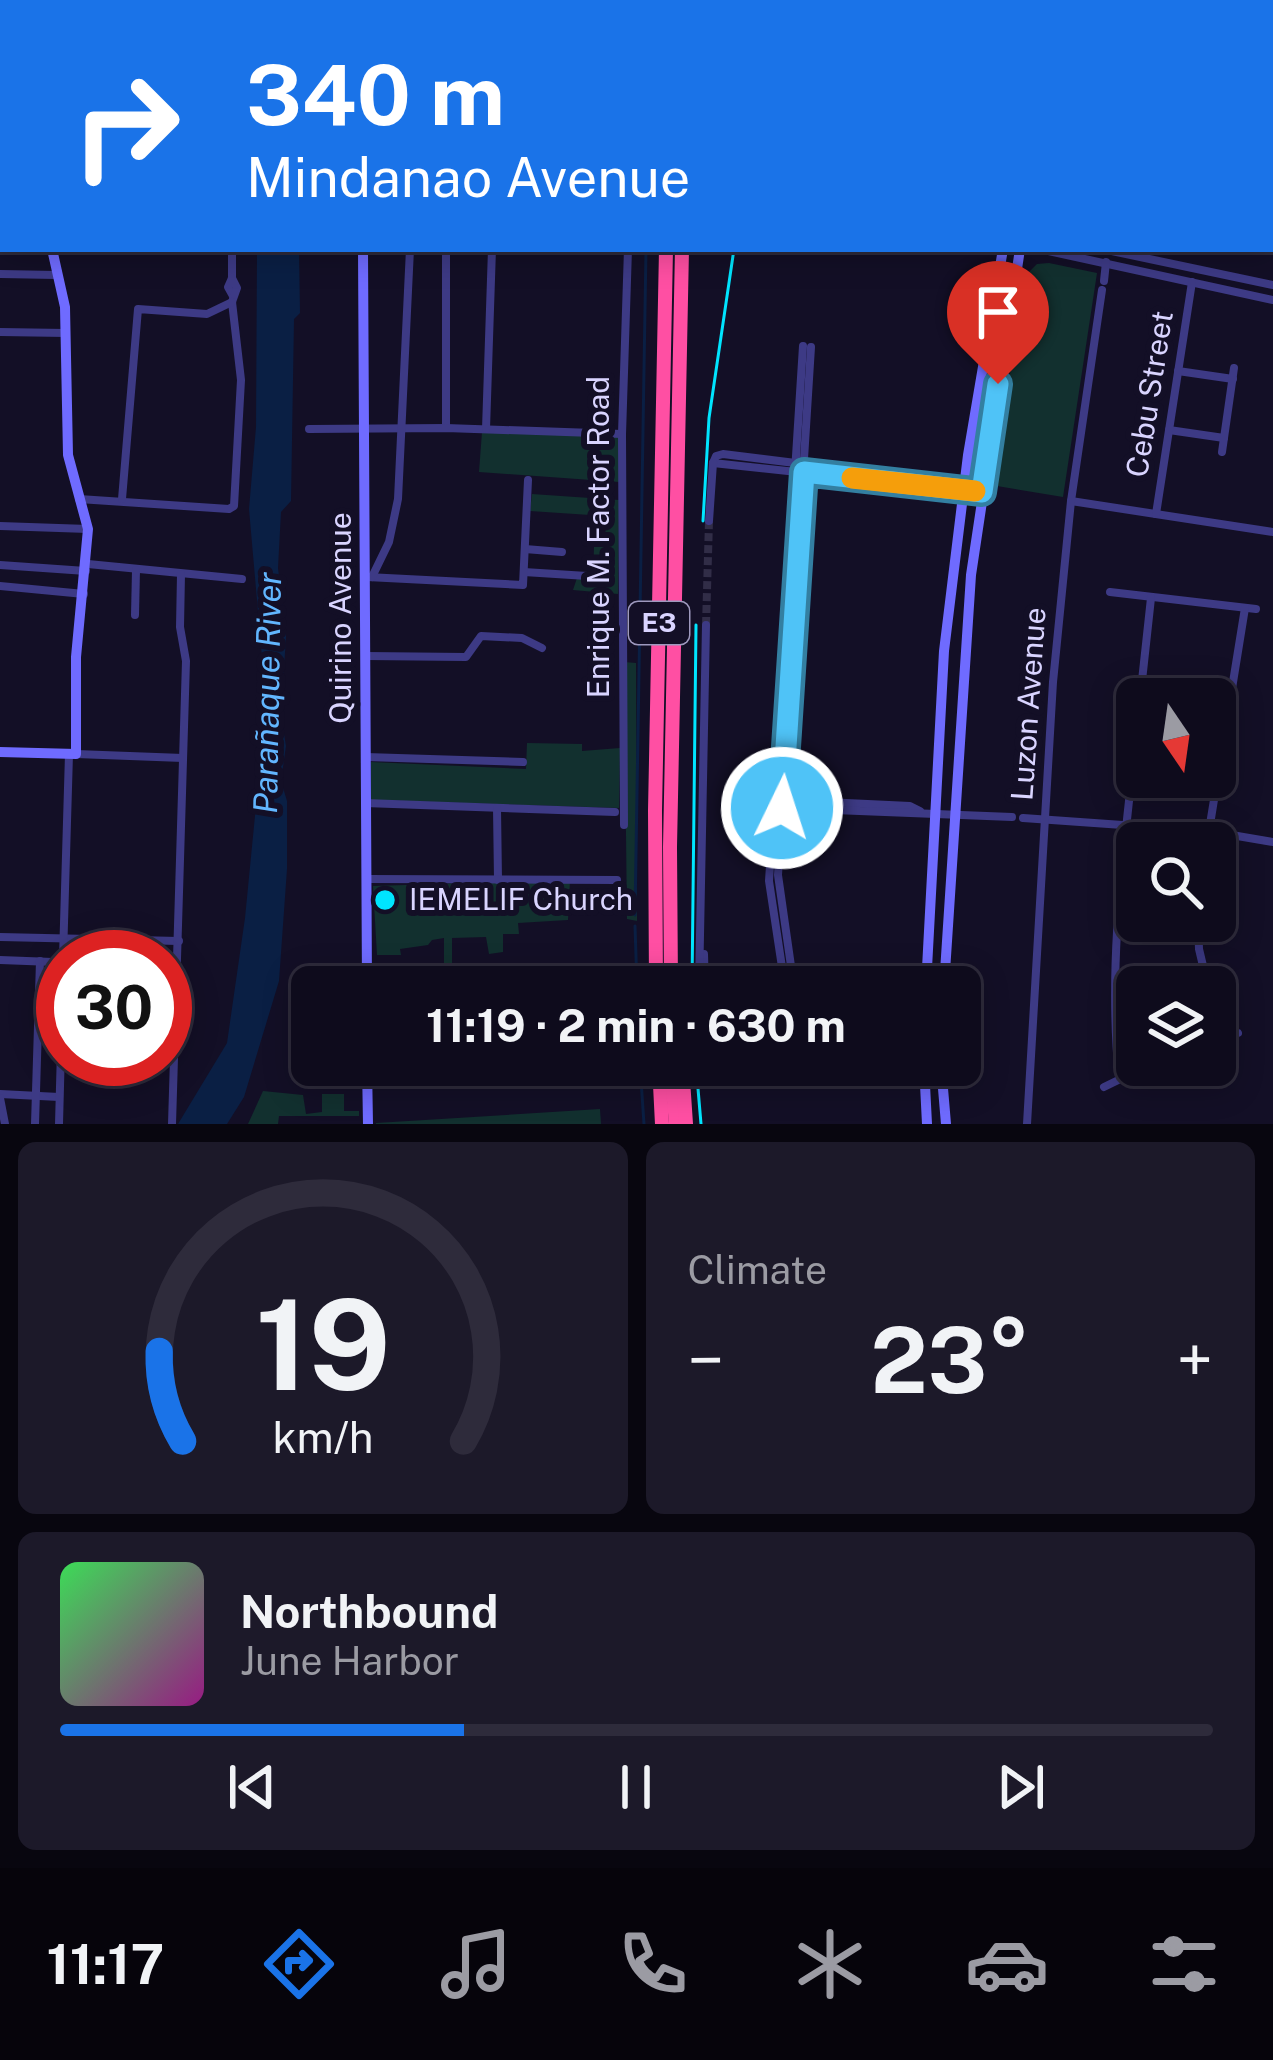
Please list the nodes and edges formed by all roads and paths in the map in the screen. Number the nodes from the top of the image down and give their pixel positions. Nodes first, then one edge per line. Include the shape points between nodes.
1 (53, 252) edge
2 (232, 252) edge
3 (363, 252) edge
4 (410, 252) edge
5 (446, 252) edge
6 (492, 252) edge
7 (628, 252) edge
8 (666, 252) edge
9 (682, 252) edge
10 (1004, 252) edge
11 (1020, 252) edge
12 (1053, 252) edge
13 (1106, 252) edge
14 (1116, 252) edge
15 (1106, 263) junction
16 (0, 274) edge
17 (57, 275) junction
18 (1192, 282) junction
19 (1273, 285) edge
20 (232, 299) junction
21 (1273, 300) edge
22 (0, 332) edge
23 (66, 333) junction
24 (807, 346) dead end
25 (1178, 371) junction
26 (446, 428) junction
27 (309, 429) dead end
28 (364, 429) junction
29 (403, 429) junction
30 (487, 429) junction
31 (1169, 430) junction
32 (622, 434) junction
33 (1224, 438) junction
34 (1222, 452) dead end
35 (800, 468) junction
36 (528, 480) dead end
37 (964, 489) junction
38 (982, 492) junction
39 (79, 499) junction
40 (122, 499) junction
41 (1071, 501) junction
42 (1156, 514) junction
43 (710, 521) tunnel mouth
44 (0, 526) edge
45 (88, 529) junction
46 (1273, 532) edge
47 (525, 549) junction
48 (562, 552) dead end
49 (0, 566) edge
50 (87, 568) junction
51 (136, 570) junction
52 (524, 572) junction
53 (181, 574) junction
54 (587, 576) dead end
55 (368, 577) junction
56 (242, 580) dead end
57 (0, 586) edge
58 (1111, 592) dead end
59 (85, 594) junction
60 (1151, 598) junction
61 (135, 615) dead end
62 (706, 625) tunnel mouth
63 (789, 636) junction
64 (542, 648) dead end
65 (366, 656) junction
66 (1142, 678) edge
67 (0, 752) edge
68 (73, 754) junction
69 (183, 758) junction
70 (366, 758) junction
71 (523, 762) dead end
72 (365, 802) junction
73 (783, 804) junction
74 (497, 808) junction
75 (615, 812) dead end
76 (936, 813) junction
77 (953, 814) junction
78 (1045, 819) junction
79 (1116, 822) edge
80 (1210, 822) edge
81 (624, 824) dead end
82 (1236, 836) edge
83 (1273, 842) edge
84 (365, 879) junction
85 (498, 880) junction
86 (617, 880) dead end
87 (64, 930) edge
88 (179, 930) edge
89 (0, 937) edge
90 (36, 938) edge
91 (0, 960) edge
92 (36, 961) edge
93 (367, 966) edge
94 (665, 966) edge
95 (667, 966) edge
96 (702, 966) edge
97 (782, 966) edge
98 (791, 966) edge
99 (927, 966) edge
100 (945, 966) edge
101 (1116, 999) edge
102 (1116, 1049) edge
103 (1116, 1078) edge
104 (36, 1086) edge
105 (59, 1086) edge
106 (173, 1086) edge
107 (367, 1086) edge
108 (659, 1086) edge
109 (672, 1086) edge
110 (683, 1086) edge
111 (925, 1086) edge
112 (943, 1086) edge
113 (1104, 1087) dead end
114 (0, 1096) edge
115 (36, 1097) junction
116 (59, 1097) junction
117 (5, 1124) edge
118 (35, 1124) edge
119 (59, 1124) edge
120 (172, 1124) edge
121 (368, 1124) edge
122 (662, 1124) edge
123 (676, 1124) edge
124 (686, 1124) edge
125 (927, 1124) edge
126 (946, 1124) edge
127 (1028, 1124) edge

1 - 17 main road
2 - 20 street
3 - 28 main road, Quirino Avenue
4 - 29 street
5 - 26 street
6 - 30 street
7 - 32 street, Enrique M. Factor Road
8 - 94 highway, E3 via 655,849
9 - 95 highway, E3
10 - 37 main road
11 - 38 main road
12 - 15 street
13 - 15 street, Luzon Avenue
14 - 19 street
15 - 18 street
15 - 41 street, Luzon Avenue
16 - 17 street
17 - 23 main road
18 - 21 street
18 - 25 street, Cebu Street
20 - 40 street via 207,314 138,309
20 - 40 street via 241,380 234,506
22 - 23 street
23 - 39 main road via 68,455
24 - 35 street
25 - 31 street, Cebu Street
25 - 33 street via 1233,374
26 - 29 street
26 - 30 street
27 - 28 street
28 - 29 street
28 - 55 main road, Quirino Avenue
29 - 55 street via 389,542
30 - 32 street
31 - 33 street
31 - 42 street, Cebu Street
32 - 81 street, Enrique M. Factor Road
33 - 34 street
35 - 37 street
35 - 43 street via 716,456
35 - 63 street
36 - 47 street
37 - 38 street
37 - 76 main road
38 - 77 main road
39 - 40 street
39 - 45 main road
41 - 42 street
41 - 78 street, Luzon Avenue
42 - 46 street
44 - 45 street
45 - 50 main road
47 - 48 street
47 - 52 street
49 - 50 street
50 - 51 street
50 - 59 main road
51 - 53 street
51 - 61 street
52 - 54 street
52 - 55 street via 523,585
53 - 56 street
53 - 69 street
55 - 65 main road, Quirino Avenue
57 - 59 street
58 - 60 street
59 - 68 main road
60 - 66 street
60 - 80 street via 1251,609
62 - 96 street
63 - 73 street
63 - 97 street via 769,886
64 - 65 street via 481,636 466,657
65 - 70 main road, Quirino Avenue
67 - 68 main road
68 - 69 street
68 - 87 street
69 - 88 street
70 - 71 street
70 - 72 main road, Quirino Avenue
72 - 74 street
72 - 84 main road, Quirino Avenue
73 - 76 street
73 - 98 street via 778,882
74 - 75 street
74 - 85 street
76 - 77 street
76 - 99 main road
77 - 78 street
77 - 100 main road
78 - 79 street
78 - 127 street, Luzon Avenue
82 - 83 street
84 - 85 street
84 - 93 main road, Quirino Avenue
85 - 86 street
89 - 90 street
91 - 92 street
101 - 102 street
103 - 113 street
104 - 115 street
105 - 116 street
106 - 120 street
107 - 121 main road
108 - 122 highway
109 - 123 highway
110 - 124 highway
111 - 125 main road
112 - 126 main road
114 - 115 street
114 - 117 street
115 - 116 street
115 - 118 street
116 - 119 street

